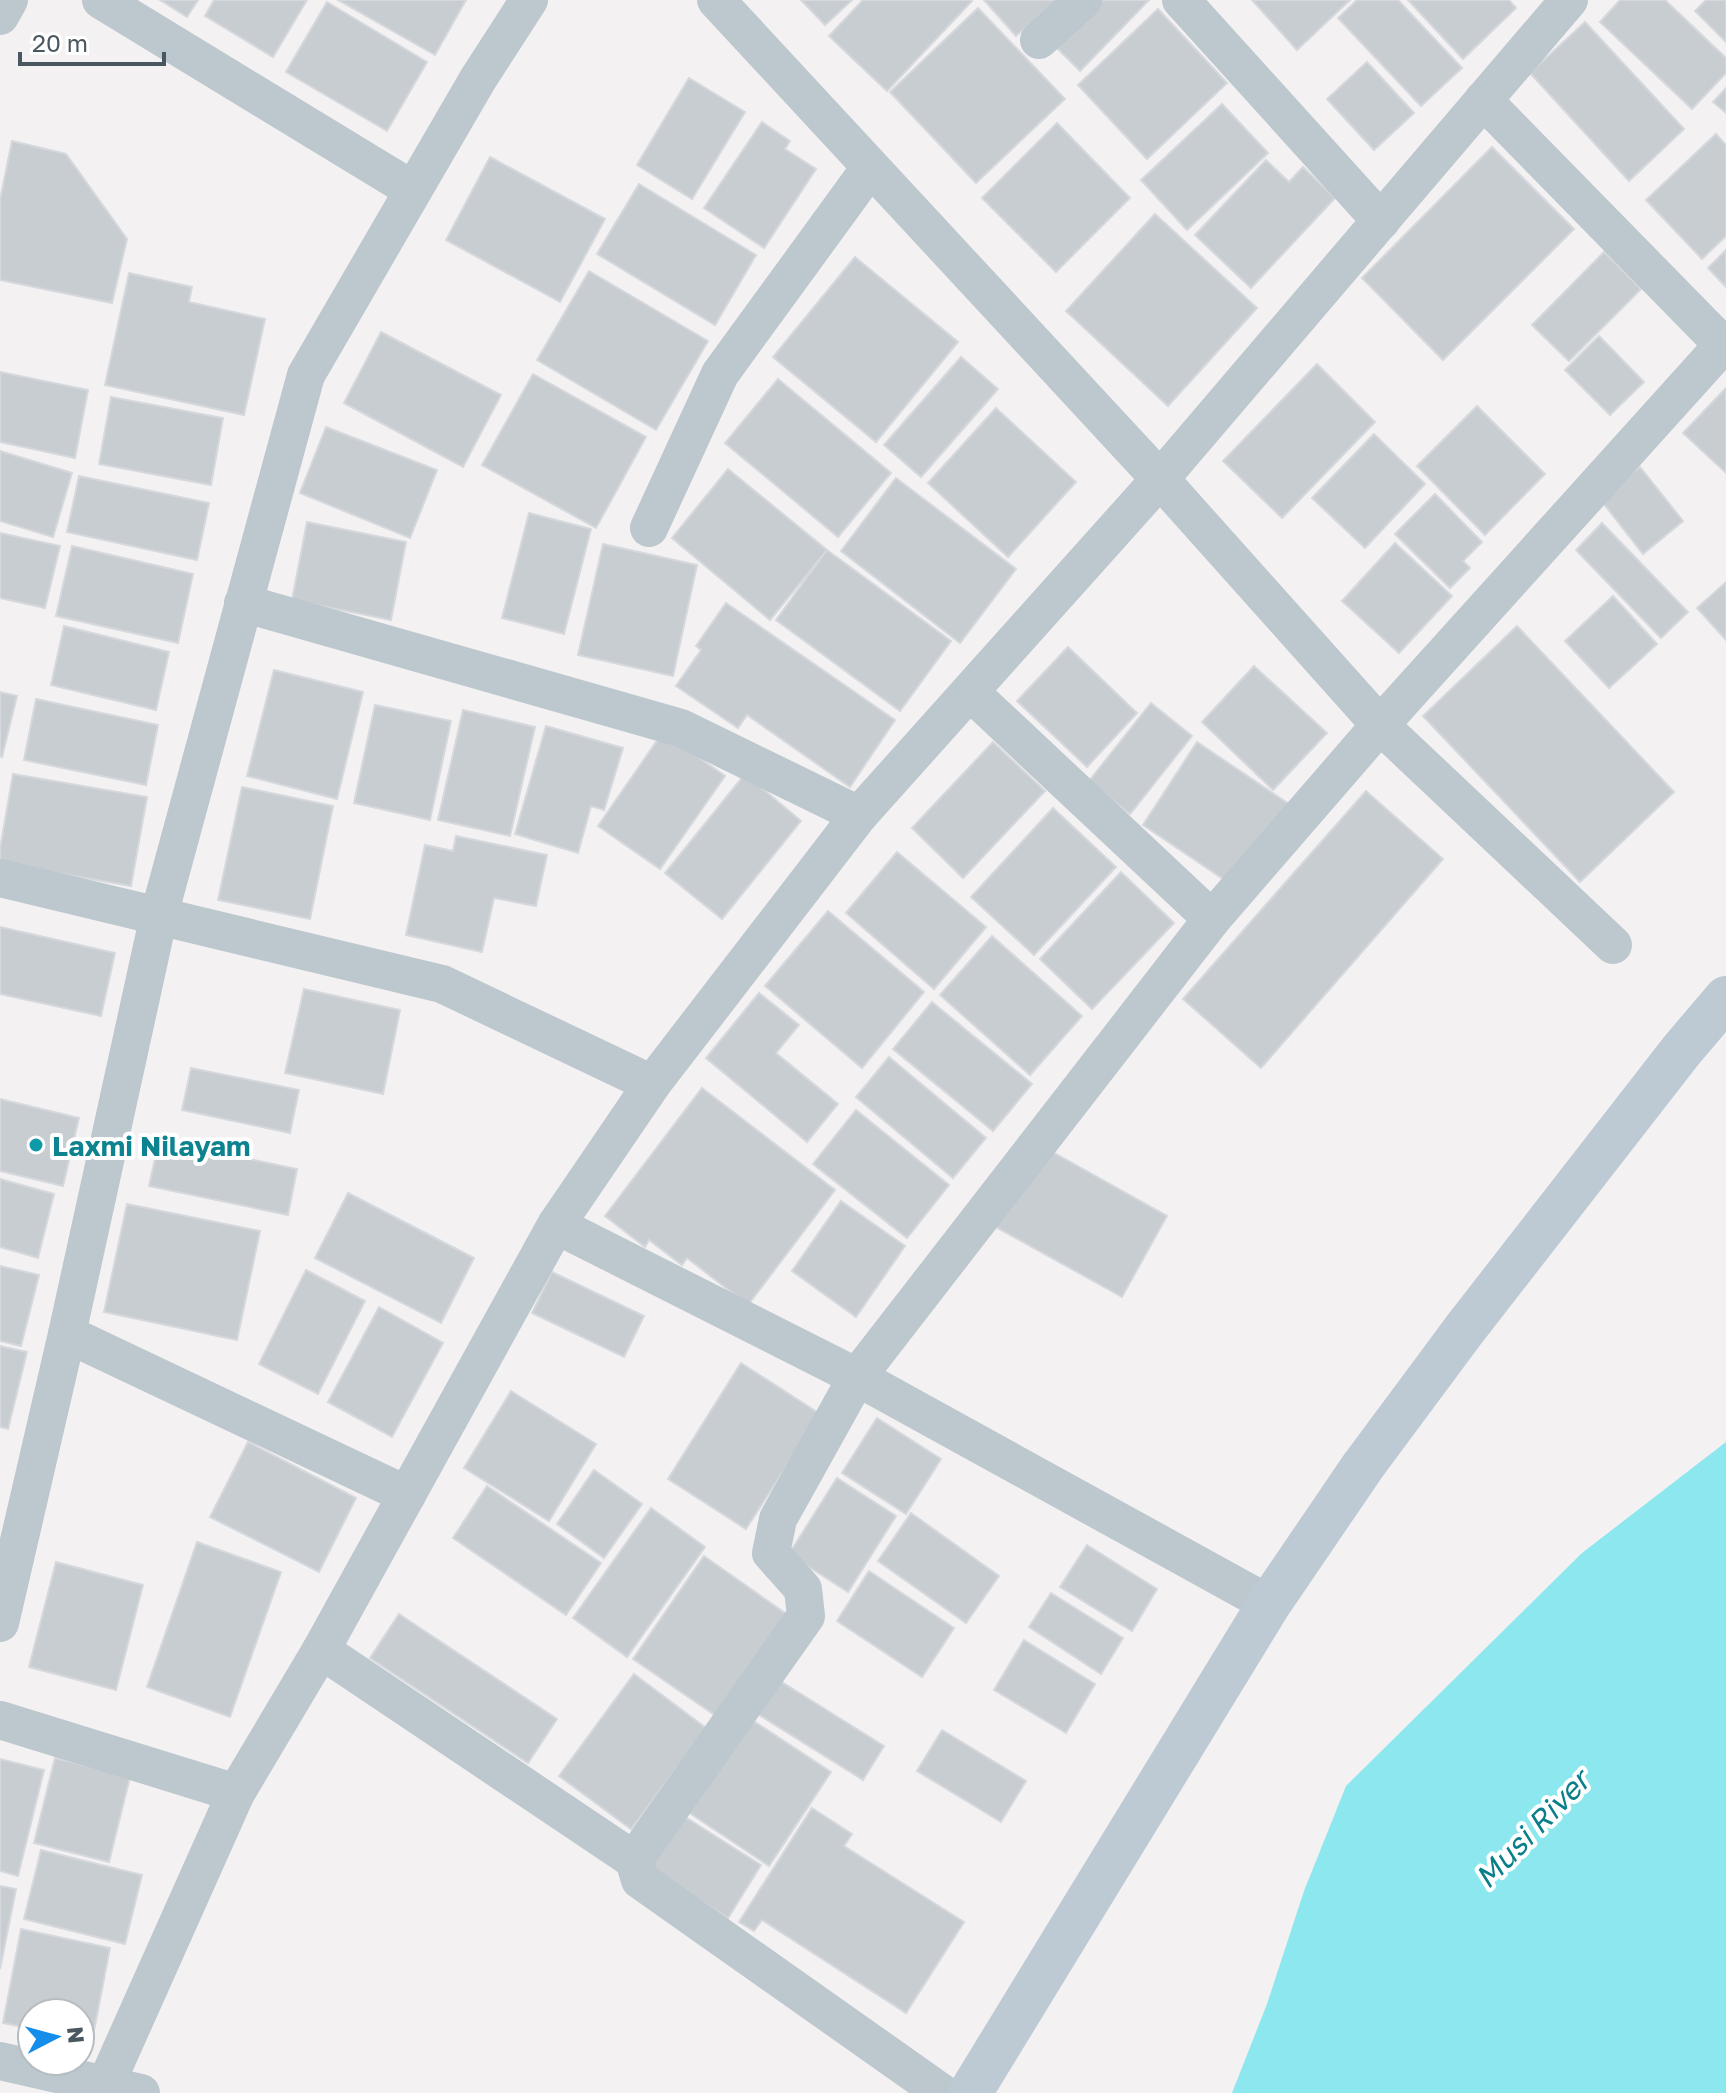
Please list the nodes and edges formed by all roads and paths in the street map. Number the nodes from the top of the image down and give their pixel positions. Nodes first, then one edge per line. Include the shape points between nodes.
1 (9, 0) edge
2 (101, 0) edge
3 (529, 0) edge
4 (716, 0) edge
5 (1083, 0) edge
6 (1181, 0) edge
7 (1569, 0) edge
8 (0, 16) edge
9 (1039, 40) dead end
10 (1483, 100) junction
11 (870, 168) junction
12 (413, 190) junction
13 (1381, 221) junction
14 (1724, 347) edge
15 (1160, 479) junction
16 (649, 528) dead end
17 (243, 603) junction
18 (970, 692) junction
19 (1380, 725) junction
20 (859, 815) junction
21 (0, 878) edge
22 (159, 915) junction
23 (1212, 919) junction
24 (1613, 945) dead end
25 (1726, 998) edge
26 (652, 1084) junction
27 (556, 1225) junction
28 (67, 1334) junction
29 (857, 1377) junction
30 (407, 1495) junction
31 (1269, 1604) junction
32 (0, 1623) edge
33 (321, 1650) junction
34 (0, 1720) edge
35 (236, 1793) junction
36 (634, 1860) junction
37 (0, 2061) edge
38 (117, 2090) edge
39 (942, 2093) edge
40 (970, 2093) edge

1 - 8 street
2 - 12 street
3 - 12 street
4 - 11 street
5 - 9 street
6 - 13 street
7 - 10 street
10 - 13 street
10 - 14 street
11 - 15 street
11 - 16 street via 720,374
12 - 17 street via 306,375
13 - 15 street
14 - 19 street
15 - 18 street
15 - 19 street
17 - 20 street via 681,728
17 - 22 street
18 - 20 street
18 - 23 street
19 - 23 street
19 - 24 street
20 - 26 street
21 - 22 street
22 - 26 street via 442,984
22 - 28 street
23 - 29 street
25 - 31 street via 1464,1330
26 - 27 street
27 - 29 street
27 - 30 street
28 - 30 street
28 - 32 street
29 - 31 street
29 - 36 street via 778,1519 771,1553 803,1589 806,1616
30 - 33 street
31 - 40 street
33 - 35 street
33 - 36 street
34 - 35 street
35 - 38 street
36 - 39 street via 640,1880
37 - 38 street

